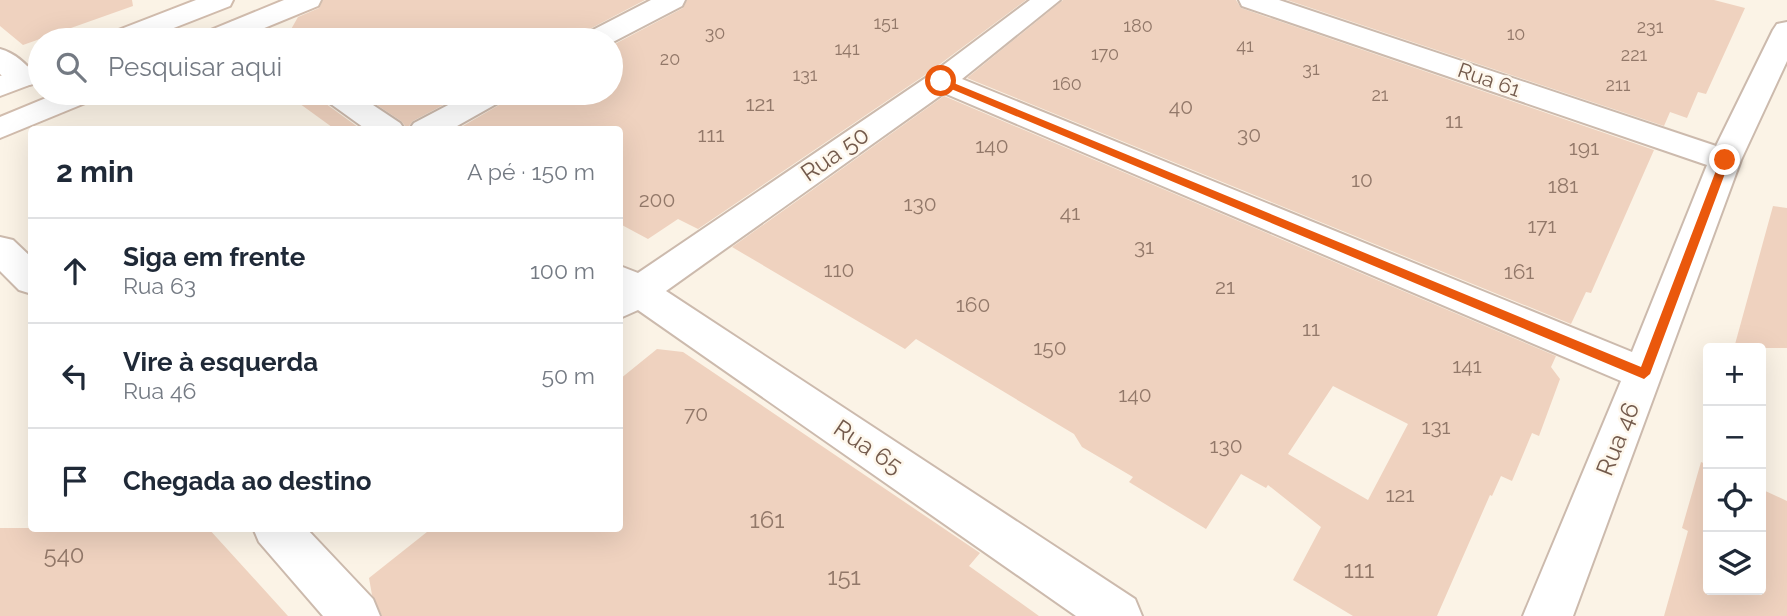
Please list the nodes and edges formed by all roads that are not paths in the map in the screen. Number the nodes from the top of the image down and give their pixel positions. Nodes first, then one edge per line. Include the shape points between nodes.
1 (220, 0) edge
2 (308, 0) edge
3 (672, 0) edge
4 (1047, 0) edge
5 (1252, 0) edge
6 (149, 28) edge
7 (260, 28) edge
8 (618, 28) edge
9 (1787, 30) edge
10 (0, 58) edge
11 (21, 78) edge
12 (941, 81) junction
13 (55, 105) edge
14 (353, 105) edge
15 (472, 105) edge
16 (383, 126) edge
17 (432, 126) edge
18 (0, 128) edge
19 (1725, 160) junction
20 (0, 249) edge
21 (28, 277) edge
22 (626, 291) edge
23 (1644, 374) junction
24 (290, 533) edge
25 (355, 616) edge
26 (1117, 616) edge
27 (1548, 616) edge

1 - 6 street
2 - 7 street
3 - 8 street
4 - 12 street, Rua 50
5 - 19 street, Rua 61
9 - 19 street, Rua 46
10 - 11 street
12 - 22 street, Rua 50
12 - 23 street
13 - 18 street
14 - 16 street
15 - 17 street
19 - 23 street, Rua 46
20 - 21 street
22 - 26 street, Rua 65
23 - 27 street, Rua 46
24 - 25 street

